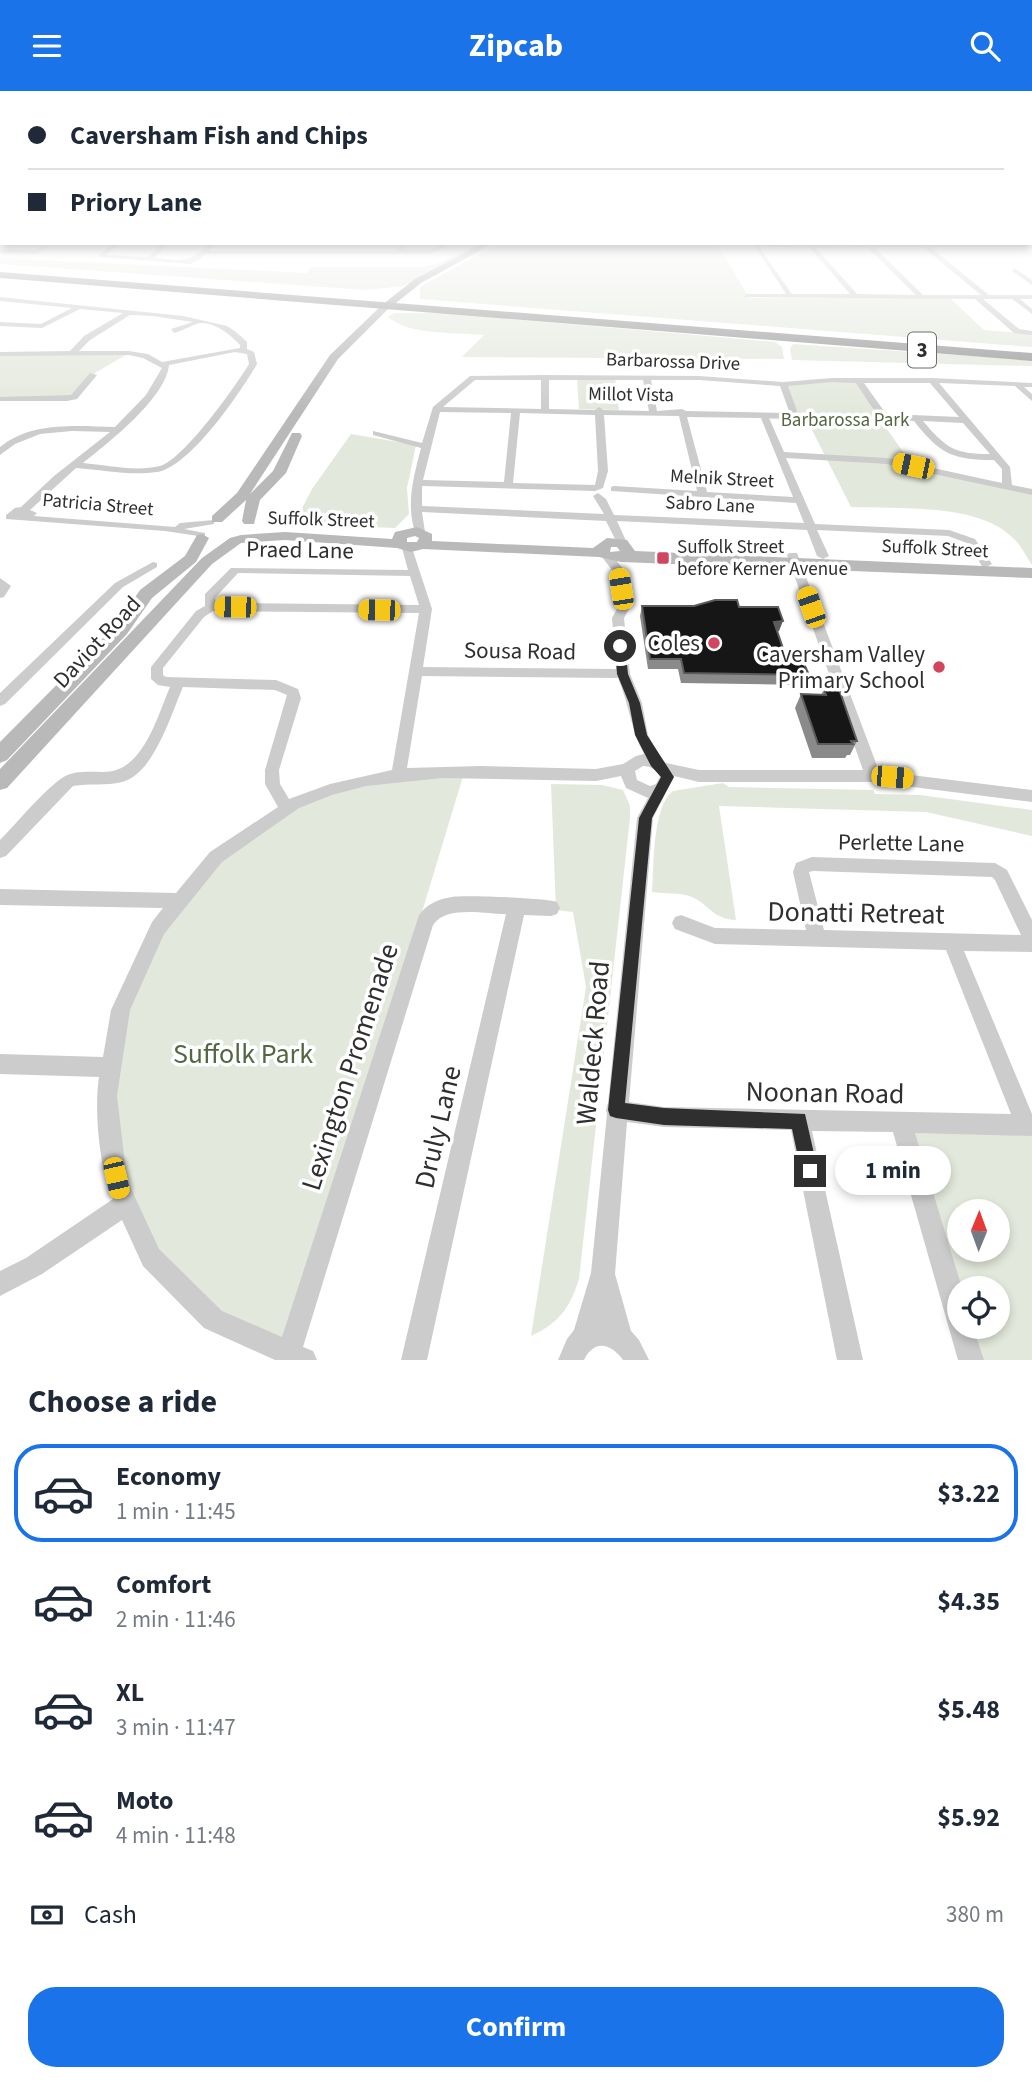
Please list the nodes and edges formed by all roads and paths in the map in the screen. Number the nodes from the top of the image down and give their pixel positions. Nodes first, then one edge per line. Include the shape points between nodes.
1 (266, 295) edge
2 (324, 295) edge
3 (405, 295) edge
4 (406, 295) edge
5 (419, 295) edge
6 (746, 296) dead end
7 (790, 296) joint
8 (856, 296) joint
9 (922, 297) joint
10 (977, 297) junction
11 (988, 297) joint
12 (1014, 297) junction
13 (1032, 297) edge
14 (0, 299) edge
15 (425, 302) junction
16 (364, 303) junction
17 (395, 303) junction
18 (82, 306) junction
19 (1032, 311) edge
20 (130, 313) junction
21 (196, 323) junction
22 (0, 324) edge
23 (365, 324) junction
24 (174, 331) dead end
25 (757, 332) junction
26 (1032, 333) edge
27 (811, 337) junction
28 (1032, 349) edge
29 (243, 350) junction
30 (0, 354) edge
31 (72, 354) junction
32 (1032, 357) edge
33 (164, 364) junction
34 (93, 375) dead end
35 (545, 377) junction
36 (647, 378) junction
37 (858, 380) junction
38 (932, 380) junction
39 (783, 384) junction
40 (1017, 384) junction
41 (1032, 385) edge
42 (0, 398) edge
43 (1032, 399) edge
44 (436, 409) junction
45 (516, 409) junction
46 (545, 409) junction
47 (599, 410) junction
48 (653, 411) junction
49 (682, 412) junction
50 (764, 415) junction
51 (918, 420) junction
52 (965, 420) junction
53 (119, 430) junction
54 (376, 433) dead end
55 (424, 446) junction
56 (0, 452) edge
57 (781, 455) junction
58 (997, 457) junction
59 (75, 465) junction
60 (417, 483) junction
61 (508, 487) junction
62 (1007, 487) junction
63 (605, 491) junction
64 (1032, 492) edge
65 (703, 495) junction
66 (798, 500) junction
67 (27, 513) junction
68 (5, 516) edge
69 (609, 516) junction
70 (249, 522) junction
71 (811, 527) junction
72 (208, 529) junction
73 (238, 540) junction
74 (413, 540) junction
75 (615, 552) junction
76 (823, 556) junction
77 (794, 559) junction
78 (986, 564) junction
79 (153, 565) dead end
80 (1032, 567) edge
81 (1032, 573) edge
82 (0, 581) edge
83 (0, 594) edge
84 (211, 607) junction
85 (426, 609) junction
86 (416, 671) junction
87 (622, 674) junction
88 (178, 683) junction
89 (0, 701) edge
90 (641, 735) junction
91 (0, 755) edge
92 (659, 765) junction
93 (399, 773) junction
94 (699, 776) junction
95 (873, 776) junction
96 (632, 777) junction
97 (0, 782) edge
98 (662, 788) junction
99 (1032, 796) edge
100 (286, 808) junction
101 (645, 818) junction
102 (0, 851) edge
103 (0, 897) edge
104 (177, 901) junction
105 (517, 906) junction
106 (551, 908) dead end
107 (681, 923) dead end
108 (817, 939) junction
109 (952, 941) junction
110 (1032, 941) edge
111 (0, 1064) edge
112 (108, 1067) junction
113 (616, 1110) junction
114 (799, 1120) junction
115 (901, 1123) junction
116 (1029, 1125) edge
117 (122, 1206) junction
118 (603, 1273) junction
119 (947, 1278) edge
120 (0, 1284) edge
121 (965, 1339) edge
122 (571, 1352) edge
123 (634, 1353) edge
124 (296, 1358) edge
125 (414, 1360) edge
126 (850, 1360) edge
127 (971, 1360) edge

1 - 16 highway, 3
2 - 17 highway, 3
3 - 17 main road
4 - 17 main road
5 - 15 highway
6 - 7 street
7 - 8 street
8 - 9 street
9 - 10 street
10 - 11 street
10 - 26 street via 1017,331
11 - 12 street
12 - 13 street
12 - 19 street
14 - 18 street
15 - 17 highway, 3
15 - 25 highway, 3
16 - 17 highway, 3
16 - 23 highway via 371,307
17 - 23 street, Daviot Road
17 - 25 highway, 3
17 - 70 street via 338,369 289,447 279,473 253,499
18 - 20 street
18 - 22 street via 42,326
20 - 21 street via 150,312
20 - 31 street via 87,338
21 - 24 street
21 - 29 street via 232,332 244,344
23 - 72 street, Daviot Road via 327,366 242,496
25 - 27 highway, 3
27 - 28 highway, 3
27 - 32 highway, 3
29 - 33 street
29 - 59 street via 250,352 253,364 244,383 172,464 155,469
30 - 31 street
31 - 33 street via 129,353
33 - 53 street via 162,378
34 - 42 street via 67,399
35 - 36 street, Barbarossa Drive
35 - 44 street, Barbarossa Drive via 470,379
35 - 46 street
36 - 39 street, Barbarossa Drive
36 - 48 street
37 - 38 street, Barbarossa Drive
37 - 39 street, Barbarossa Drive
37 - 51 street via 884,415
38 - 40 street, Barbarossa Drive
38 - 52 street
39 - 50 street, Millot Vista via 793,414
40 - 41 street, Barbarossa Drive
40 - 43 street
44 - 45 street, Millot Vista
44 - 55 street
45 - 46 street, Millot Vista
45 - 61 street
46 - 47 street, Millot Vista
47 - 48 street, Millot Vista
47 - 63 street
48 - 49 street, Millot Vista
49 - 50 street, Millot Vista
49 - 65 street
50 - 57 street
51 - 52 street
51 - 58 street via 944,451
52 - 58 street
53 - 56 street via 31,434 8,443
53 - 59 street
54 - 55 street
55 - 60 street
57 - 62 street via 880,460
57 - 66 street
58 - 62 street via 1007,469
59 - 67 street
60 - 61 street, Melnik Street
60 - 74 street
61 - 63 street, Melnik Street
62 - 64 street
63 - 65 street, Melnik Street
63 - 69 street
65 - 66 street, Melnik Street
66 - 71 street
67 - 68 street, Patricia Street via 13,520
67 - 72 street, Patricia Street
69 - 71 street, Sabro Lane
69 - 74 street, Sabro Lane
69 - 75 street
69 - 75 street
70 - 72 street, Suffolk Street via 235,517
70 - 73 street via 249,532
70 - 74 street, Suffolk Street
71 - 76 street
71 - 78 street, Sabro Lane via 954,534 971,541
72 - 73 street via 218,544
72 - 91 street, Daviot Road via 191,559 146,594 121,630
73 - 74 street, Suffolk Street via 285,536
73 - 97 street, Daviot Road via 207,561
74 - 75 street, Suffolk Street
74 - 84 street, Praed Lane via 235,570 209,597
74 - 85 street
75 - 77 street, Suffolk Street
75 - 87 street, Waldeck Road via 624,607 618,618
76 - 77 street, Suffolk Street
76 - 78 street, Suffolk Street
77 - 81 street, Suffolk Street
77 - 95 street
78 - 80 street, Suffolk Street
79 - 89 street via 119,585
82 - 83 street via 5,586
84 - 85 street
84 - 88 street via 157,667 156,676 163,682
85 - 86 street
86 - 87 street, Sousa Road
86 - 93 street
87 - 90 street, Waldeck Road via 635,703
88 - 100 street via 276,685 293,692 272,770 273,784
88 - 102 street via 133,771 119,777 68,782
90 - 92 street, Waldeck Road
90 - 96 street, Waldeck Road
92 - 94 street
92 - 96 street via 646,760
92 - 98 street via 667,777
93 - 96 street
93 - 100 street via 336,787
94 - 95 street
94 - 98 street
95 - 99 street
96 - 98 street
96 - 101 street, Waldeck Road
98 - 101 street, Waldeck Road
100 - 104 street via 220,855
101 - 113 street, Waldeck Road
103 - 104 street
104 - 112 street via 132,977 113,1032
105 - 106 street, Lexington Promenade
105 - 124 street, Lexington Promenade via 441,907 425,921
105 - 125 street, Druly Lane
107 - 108 street, Donatti Retreat via 715,936
108 - 109 street, Donatti Retreat
108 - 110 street, Perlette Lane via 801,872 812,864 995,870
109 - 110 street, Donatti Retreat
109 - 116 street
111 - 112 street
112 - 117 street via 107,1124
113 - 114 street, Noonan Road via 664,1117
113 - 118 street, Waldeck Road
114 - 115 street, Noonan Road
114 - 126 street
115 - 116 street, Noonan Road
115 - 119 street
117 - 120 street
117 - 124 street via 151,1257 203,1313 241,1338
118 - 122 street, Waldeck Road
118 - 123 street, Waldeck Road
121 - 127 street
122 - 123 street via 603,1330

